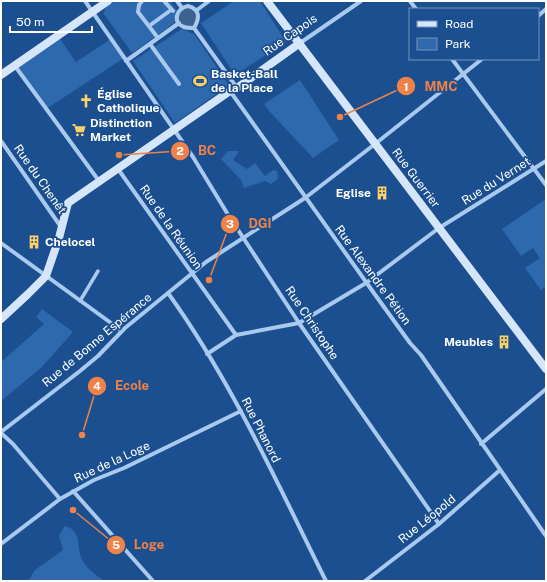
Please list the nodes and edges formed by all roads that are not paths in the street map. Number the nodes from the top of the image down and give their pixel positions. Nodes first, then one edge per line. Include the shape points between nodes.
1 (85, 1) edge
2 (108, 1) edge
3 (142, 1) edge
4 (164, 1) edge
5 (177, 1) edge
6 (209, 1) edge
7 (267, 1) edge
8 (361, 1) edge
9 (182, 8) junction
10 (171, 10) junction
11 (197, 10) junction
12 (92, 12) junction
13 (177, 13) junction
14 (179, 23) junction
15 (148, 26) junction
16 (194, 28) junction
17 (158, 38) junction
18 (300, 43) junction
19 (150, 44) junction
20 (453, 60) edge
21 (481, 60) edge
22 (126, 61) junction
23 (15, 66) junction
24 (462, 74) junction
25 (1, 75) edge
26 (179, 84) dead end
27 (233, 90) junction
28 (174, 130) junction
29 (1, 141) edge
30 (375, 144) junction
31 (546, 161) edge
32 (118, 168) junction
33 (533, 169) junction
34 (99, 181) junction
35 (546, 185) edge
36 (305, 198) junction
37 (439, 228) junction
38 (62, 229) junction
39 (244, 238) junction
40 (1, 244) edge
41 (98, 271) dead end
42 (191, 273) junction
43 (46, 276) junction
44 (366, 283) junction
45 (168, 293) junction
46 (80, 301) junction
47 (1, 319) edge
48 (299, 323) junction
49 (122, 331) junction
50 (236, 335) junction
51 (207, 354) junction
52 (546, 369) edge
53 (546, 389) edge
54 (241, 412) junction
55 (1, 433) edge
56 (481, 444) junction
57 (500, 470) junction
58 (73, 491) junction
59 (60, 499) junction
60 (439, 524) junction
61 (546, 536) edge
62 (1, 544) edge
63 (153, 581) edge
64 (326, 581) edge
65 (365, 581) edge

1 - 12 street, Rue Christophe
2 - 12 main road
3 - 15 street via 138,12
4 - 10 street
5 - 9 street
6 - 11 street
7 - 18 main road, Rue Guerrier
8 - 18 street, Rue Capois
9 - 11 street via 188,6
9 - 13 street
10 - 13 street
10 - 15 street
11 - 16 street via 199,17
12 - 22 street, Rue Christophe
12 - 23 main road
13 - 14 street
14 - 16 street via 184,27
14 - 17 street
15 - 17 street
16 - 27 street, Rue Alexandre Pétion
17 - 19 street
18 - 27 main road, Rue Capois
18 - 30 main road, Rue Guerrier
19 - 22 street
19 - 26 street
20 - 24 street
21 - 24 street
22 - 28 street, Rue Christophe
23 - 25 main road
23 - 34 street
24 - 30 street
24 - 33 street
27 - 28 main road, Rue Capois
27 - 36 street, Rue Alexandre Pétion
28 - 32 main road, Rue Capois
28 - 39 street, Rue Christophe
29 - 38 street, Rue du Chenêt
30 - 36 street
30 - 37 main road, Rue Guerrier
31 - 33 street, Rue du Vernet
32 - 34 main road, Rue Capois
32 - 42 street, Rue de la Réunion
33 - 35 street
33 - 37 street, Rue du Vernet
34 - 38 main road, Rue Capois via 68,203
36 - 39 street, Rue de Bonne Espérance
36 - 44 street, Rue Alexandre Pétion
37 - 44 street, Rue du Vernet
37 - 52 main road, Rue Guerrier
38 - 43 main road, Rue Capois
39 - 42 street, Rue de Bonne Espérance
39 - 48 street, Rue Christophe
40 - 43 street
41 - 46 street
42 - 45 street, Rue de Bonne Espérance
42 - 50 street, Rue de la Réunion
43 - 46 street
43 - 47 main road
44 - 48 street, Rue du Vernet
44 - 56 street, Rue Alexandre Pétion via 421,355
45 - 49 street, Rue de Bonne Espérance
45 - 51 street, Rue Phanord
46 - 49 street
48 - 50 street, Rue du Vernet
48 - 60 street, Rue Christophe
49 - 55 street, Rue de Bonne Espérance via 98,356
50 - 51 street, Rue du Vernet
51 - 54 street, Rue Phanord
53 - 56 street
54 - 58 street, Rue de la Loge
54 - 64 street, Rue Phanord
55 - 59 street
56 - 57 street, Rue Alexandre Pétion
57 - 60 street, Rue Léopold
57 - 61 street, Rue Alexandre Pétion
58 - 59 street, Rue de la Loge
58 - 63 street
59 - 62 street, Rue de la Loge
60 - 65 street, Rue Léopold

